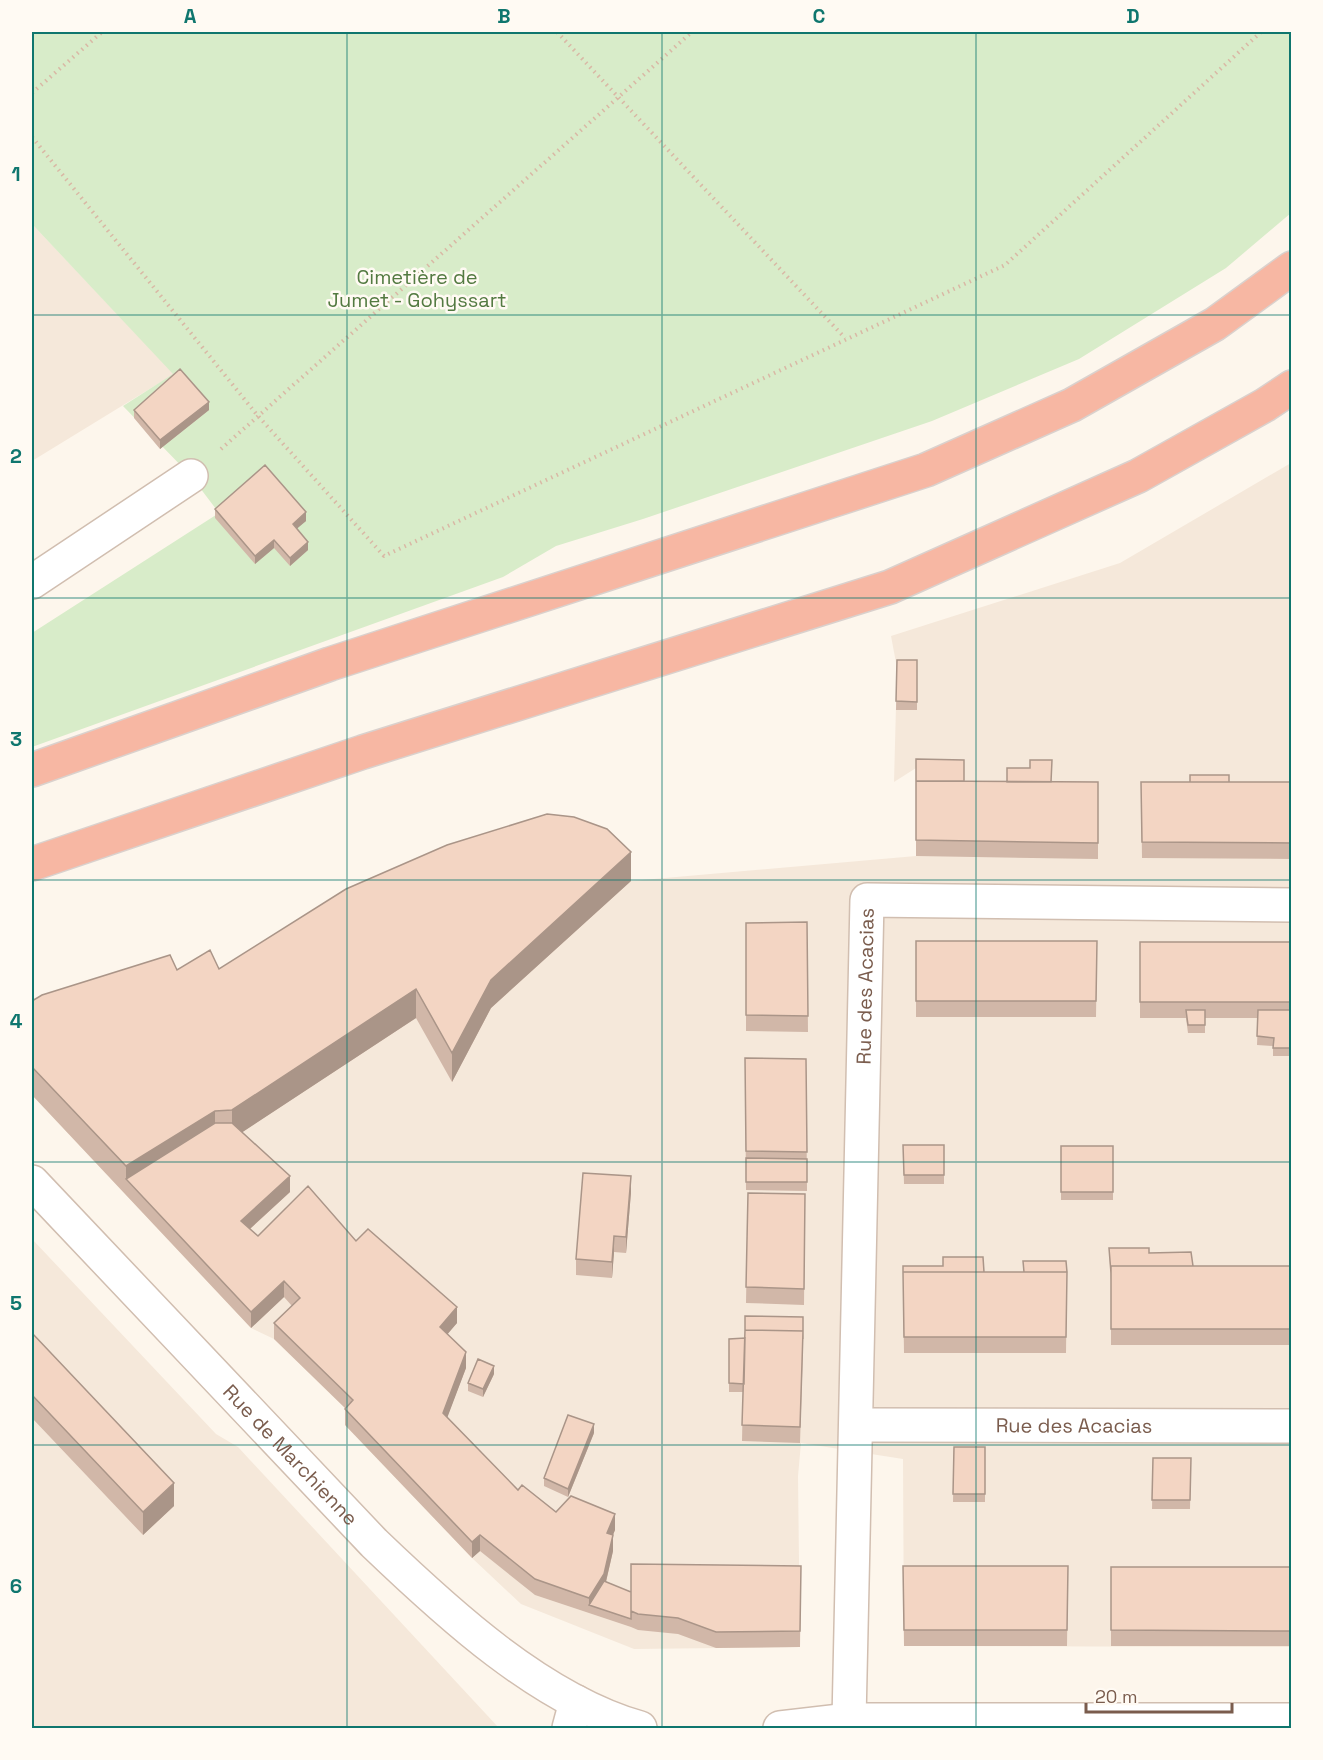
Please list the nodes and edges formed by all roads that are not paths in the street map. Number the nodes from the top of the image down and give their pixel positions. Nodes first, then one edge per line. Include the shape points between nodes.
1 (1292, 268) edge
2 (1292, 387) edge
3 (191, 476) road end
4 (32, 582) edge
5 (32, 770) edge
6 (32, 864) edge
7 (1292, 905) edge
8 (32, 1182) edge
9 (856, 1425) junction
10 (1292, 1426) edge
11 (572, 1715) edge
12 (849, 1720) junction
13 (1292, 1720) edge
14 (640, 1728) edge
15 (780, 1728) edge

1 - 5 highway via 1215,324 1072,405 926,470 330,664
2 - 6 highway via 1138,476 890,587 363,752
3 - 4 street
7 - 9 street, Rue des Acacias via 867,900
8 - 11 street, Rue de Marchienne via 388,1557
9 - 10 street, Rue des Acacias
9 - 12 street, Rue des Acacias
11 - 14 street, Rue de Marchienne
12 - 13 street
12 - 15 street

